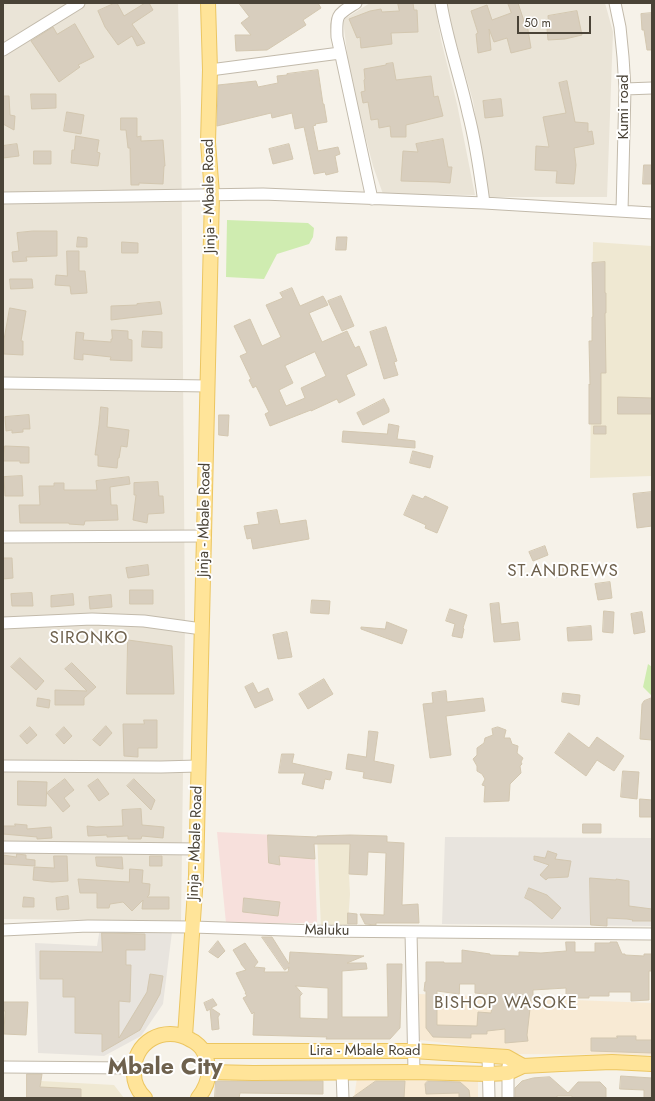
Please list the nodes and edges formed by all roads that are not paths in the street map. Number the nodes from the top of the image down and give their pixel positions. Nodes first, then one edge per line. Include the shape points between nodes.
1 (78, 3) edge
2 (208, 3) edge
3 (356, 3) edge
4 (441, 3) edge
5 (615, 3) edge
6 (3, 50) edge
7 (340, 53) junction
8 (210, 70) junction
9 (652, 88) edge
10 (624, 89) junction
11 (212, 194) junction
12 (3, 198) edge
13 (372, 199) junction
14 (484, 203) junction
15 (622, 211) junction
16 (652, 213) edge
17 (3, 383) edge
18 (208, 386) junction
19 (204, 536) junction
20 (3, 537) edge
21 (3, 623) edge
22 (202, 629) junction
23 (3, 766) edge
24 (198, 766) junction
25 (3, 847) edge
26 (196, 849) junction
27 (192, 927) junction
28 (3, 930) edge
29 (410, 932) junction
30 (652, 934) edge
31 (185, 1036) junction
32 (413, 1050) junction
33 (204, 1051) junction
34 (488, 1056) junction
35 (507, 1057) junction
36 (652, 1064) edge
37 (523, 1066) junction
38 (3, 1067) edge
39 (134, 1068) junction
40 (209, 1072) junction
41 (342, 1072) junction
42 (414, 1072) junction
43 (508, 1073) junction
44 (488, 1074) junction
45 (145, 1098) edge
46 (198, 1098) edge
47 (343, 1098) edge
48 (489, 1098) edge
49 (508, 1098) edge

1 - 6 street
2 - 8 main road, Jinja - Mbale Road
3 - 7 street via 340,13 336,22
4 - 14 street via 445,28 469,114
5 - 10 street, Kumi road via 620,27
7 - 8 street
7 - 13 street
8 - 11 main road, Jinja - Mbale Road via 208,142
9 - 10 street
10 - 15 street, Kumi road
11 - 12 street
11 - 13 street
11 - 18 main road, Jinja - Mbale Road
13 - 14 street
14 - 15 street
15 - 16 street
17 - 18 street
18 - 19 main road, Jinja - Mbale Road
19 - 20 street
19 - 22 main road, Jinja - Mbale Road
21 - 22 street via 92,619 144,621
22 - 24 main road, Jinja - Mbale Road
23 - 24 street
24 - 26 main road, Jinja - Mbale Road
25 - 26 street
26 - 27 main road, Jinja - Mbale Road
27 - 28 street, Maluku via 88,926
27 - 29 street, Maluku
27 - 31 main road, Jinja - Mbale Road
29 - 30 street, Maluku
29 - 32 street
31 - 33 main road
31 - 39 main road via 162,1034 150,1040 140,1049
32 - 33 main road, Lira - Mbale Road
32 - 34 main road, Lira - Mbale Road
32 - 42 street
33 - 40 main road
34 - 35 main road, Lira - Mbale Road
34 - 44 street
35 - 37 main road, Lira - Mbale Road
35 - 43 street
36 - 37 main road, Lira - Mbale Road via 584,1062
37 - 43 main road, Lira - Mbale Road
38 - 39 street
39 - 45 main road via 134,1080
40 - 41 main road, Lira - Mbale Road
40 - 46 main road via 204,1090
41 - 42 main road, Lira - Mbale Road
41 - 47 street
42 - 44 main road, Lira - Mbale Road
43 - 44 main road, Lira - Mbale Road
43 - 49 street
44 - 48 street

